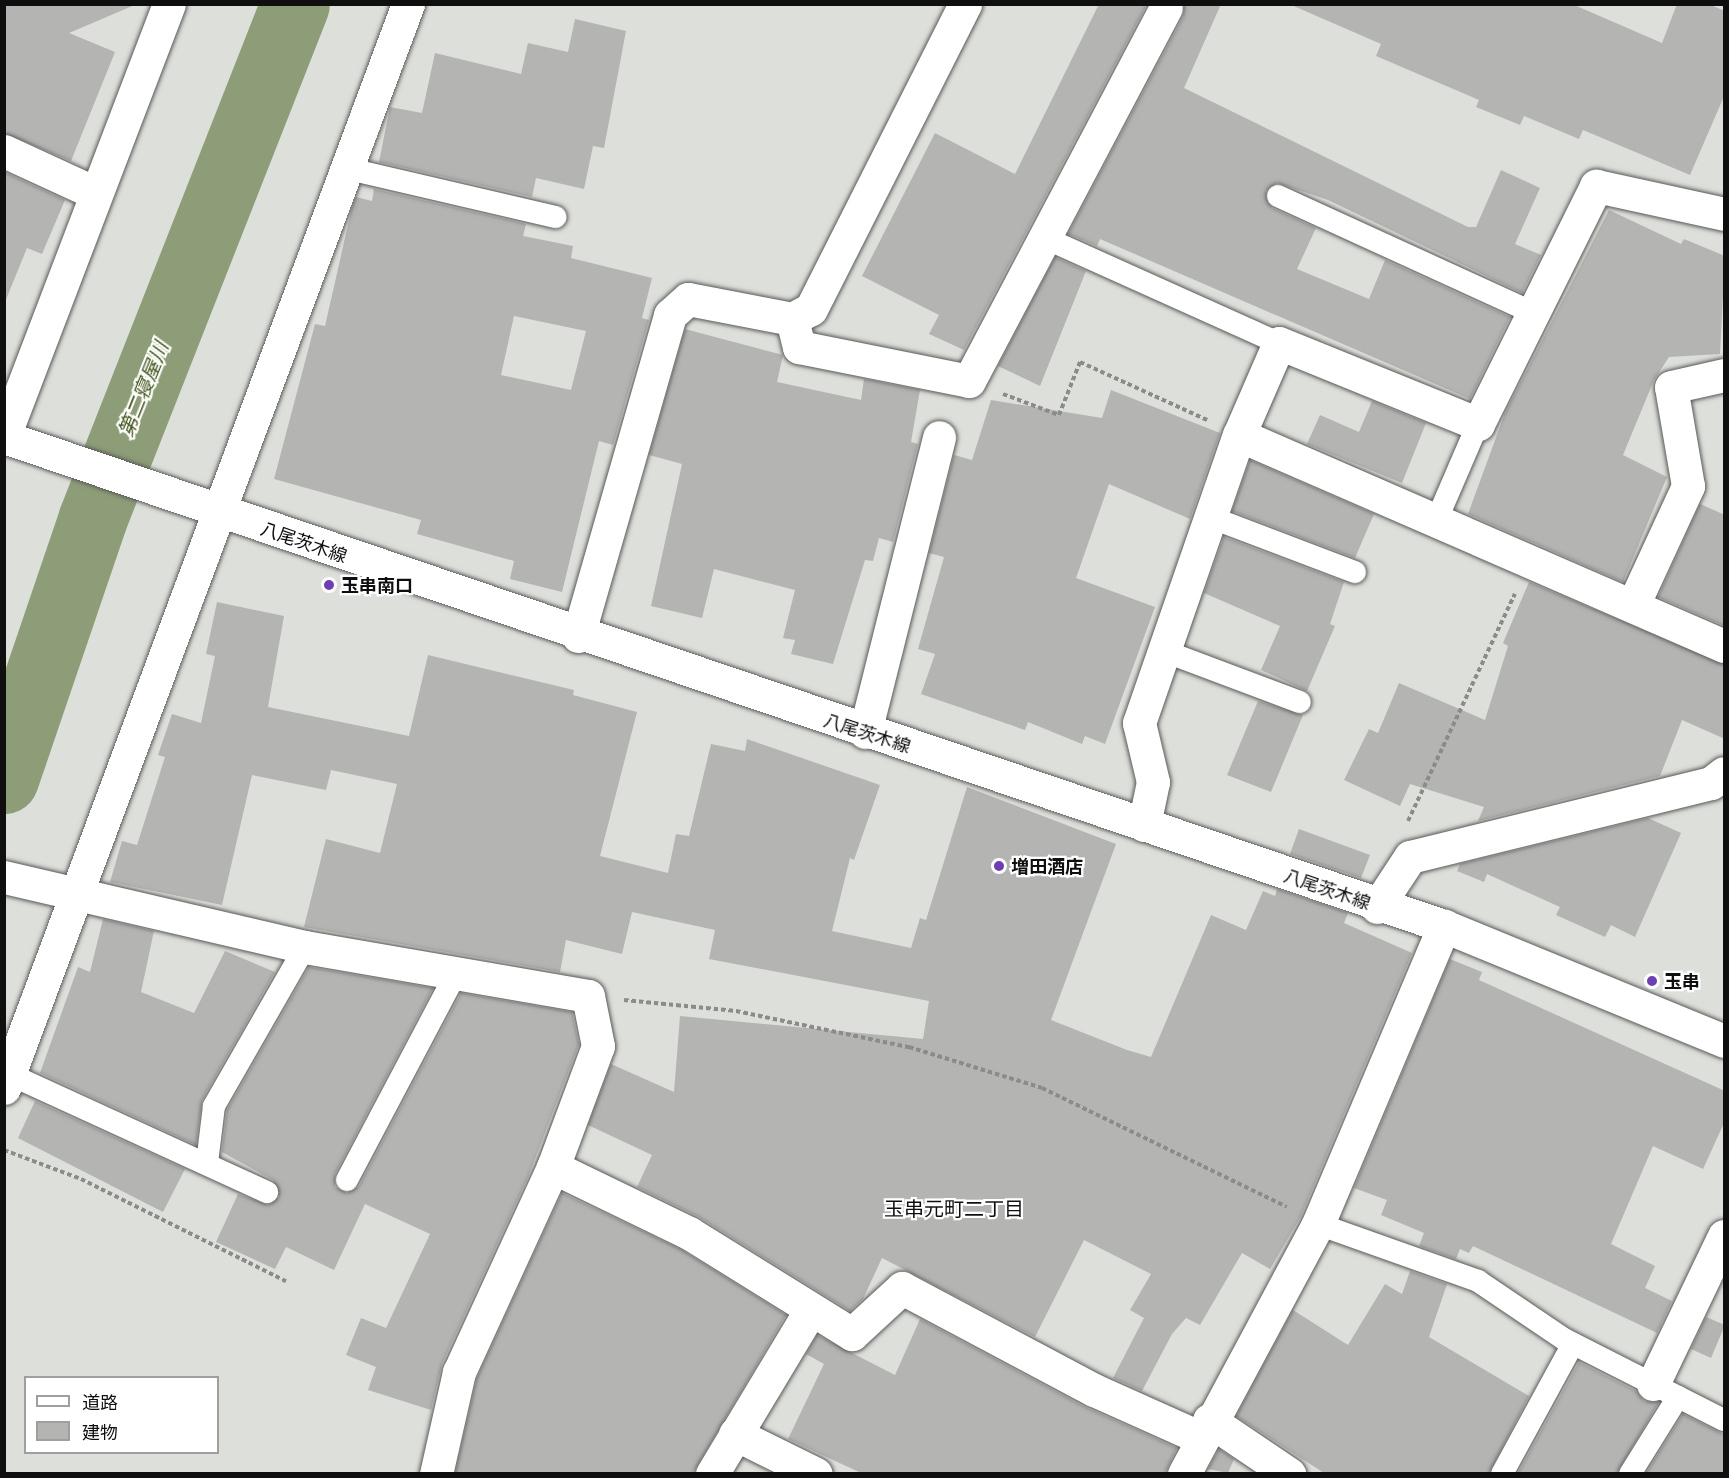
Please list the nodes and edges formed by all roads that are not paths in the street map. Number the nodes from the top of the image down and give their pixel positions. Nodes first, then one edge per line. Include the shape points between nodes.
1 (169, 4) edge
2 (408, 4) edge
3 (965, 4) edge
4 (1166, 8) dead end
5 (4, 151) edge
6 (349, 169) junction
7 (93, 192) junction
8 (1278, 195) dead end
9 (1725, 214) edge
10 (556, 217) dead end
11 (1045, 238) junction
12 (1534, 313) junction
13 (792, 319) junction
14 (1279, 343) junction
15 (1725, 375) edge
16 (1478, 424) junction
17 (1239, 435) junction
18 (939, 437) dead end
19 (10, 438) edge
20 (211, 511) junction
21 (1210, 518) junction
22 (1437, 519) junction
23 (1355, 572) dead end
24 (1634, 603) junction
25 (578, 636) junction
26 (1725, 646) edge
27 (1164, 651) junction
28 (1300, 702) dead end
29 (865, 732) junction
30 (1725, 773) edge
31 (1144, 825) junction
32 (4, 877) edge
33 (76, 895) junction
34 (1377, 907) junction
35 (1444, 926) junction
36 (305, 947) junction
37 (456, 973) junction
38 (1725, 1041) edge
39 (7, 1081) edge
40 (207, 1163) junction
41 (553, 1167) junction
42 (347, 1180) dead end
43 (267, 1192) dead end
44 (1318, 1224) junction
45 (1725, 1236) edge
46 (811, 1309) junction
47 (1573, 1344) junction
48 (1665, 1391) junction
49 (1725, 1420) edge
50 (1204, 1428) junction
51 (735, 1434) junction
52 (436, 1473) edge
53 (712, 1473) edge
54 (816, 1473) edge
55 (1184, 1473) edge
56 (1289, 1473) edge
57 (1502, 1473) edge
58 (1630, 1473) edge

1 - 7 street
2 - 6 street
3 - 13 street via 811,309
4 - 11 street
5 - 7 street
6 - 10 lane
6 - 20 street
7 - 19 street
8 - 12 lane
9 - 12 street via 1596,186
11 - 13 street via 969,381 799,347
11 - 14 lane
12 - 16 street
13 - 25 street via 688,299 670,315
14 - 16 street
14 - 17 street
15 - 24 street via 1671,387 1688,486
16 - 22 lane
17 - 21 street
17 - 22 street
18 - 29 street
19 - 20 street, 八尾茨木線
20 - 25 street, 八尾茨木線
20 - 33 street
21 - 23 lane
21 - 27 street
22 - 24 street
24 - 26 street
25 - 29 street, 八尾茨木線
27 - 28 lane
27 - 31 street via 1139,723 1153,782
29 - 31 street, 八尾茨木線
30 - 34 street via 1711,783 1410,857
31 - 34 street, 八尾茨木線
32 - 33 street
33 - 36 street
33 - 39 street
34 - 35 street, 八尾茨木線
35 - 38 street, 八尾茨木線
35 - 44 street
36 - 37 street
36 - 40 lane via 214,1106
37 - 41 street via 588,996 598,1046
37 - 42 lane
39 - 40 lane
40 - 43 lane
41 - 46 street via 688,1233
41 - 52 street via 459,1372
44 - 47 lane via 1478,1281
44 - 50 street
45 - 48 street
46 - 50 street via 852,1334 902,1288 1094,1390
46 - 51 street
47 - 48 lane
47 - 57 lane
48 - 49 lane
48 - 58 lane
50 - 55 street
50 - 56 street
51 - 53 street
51 - 54 street

